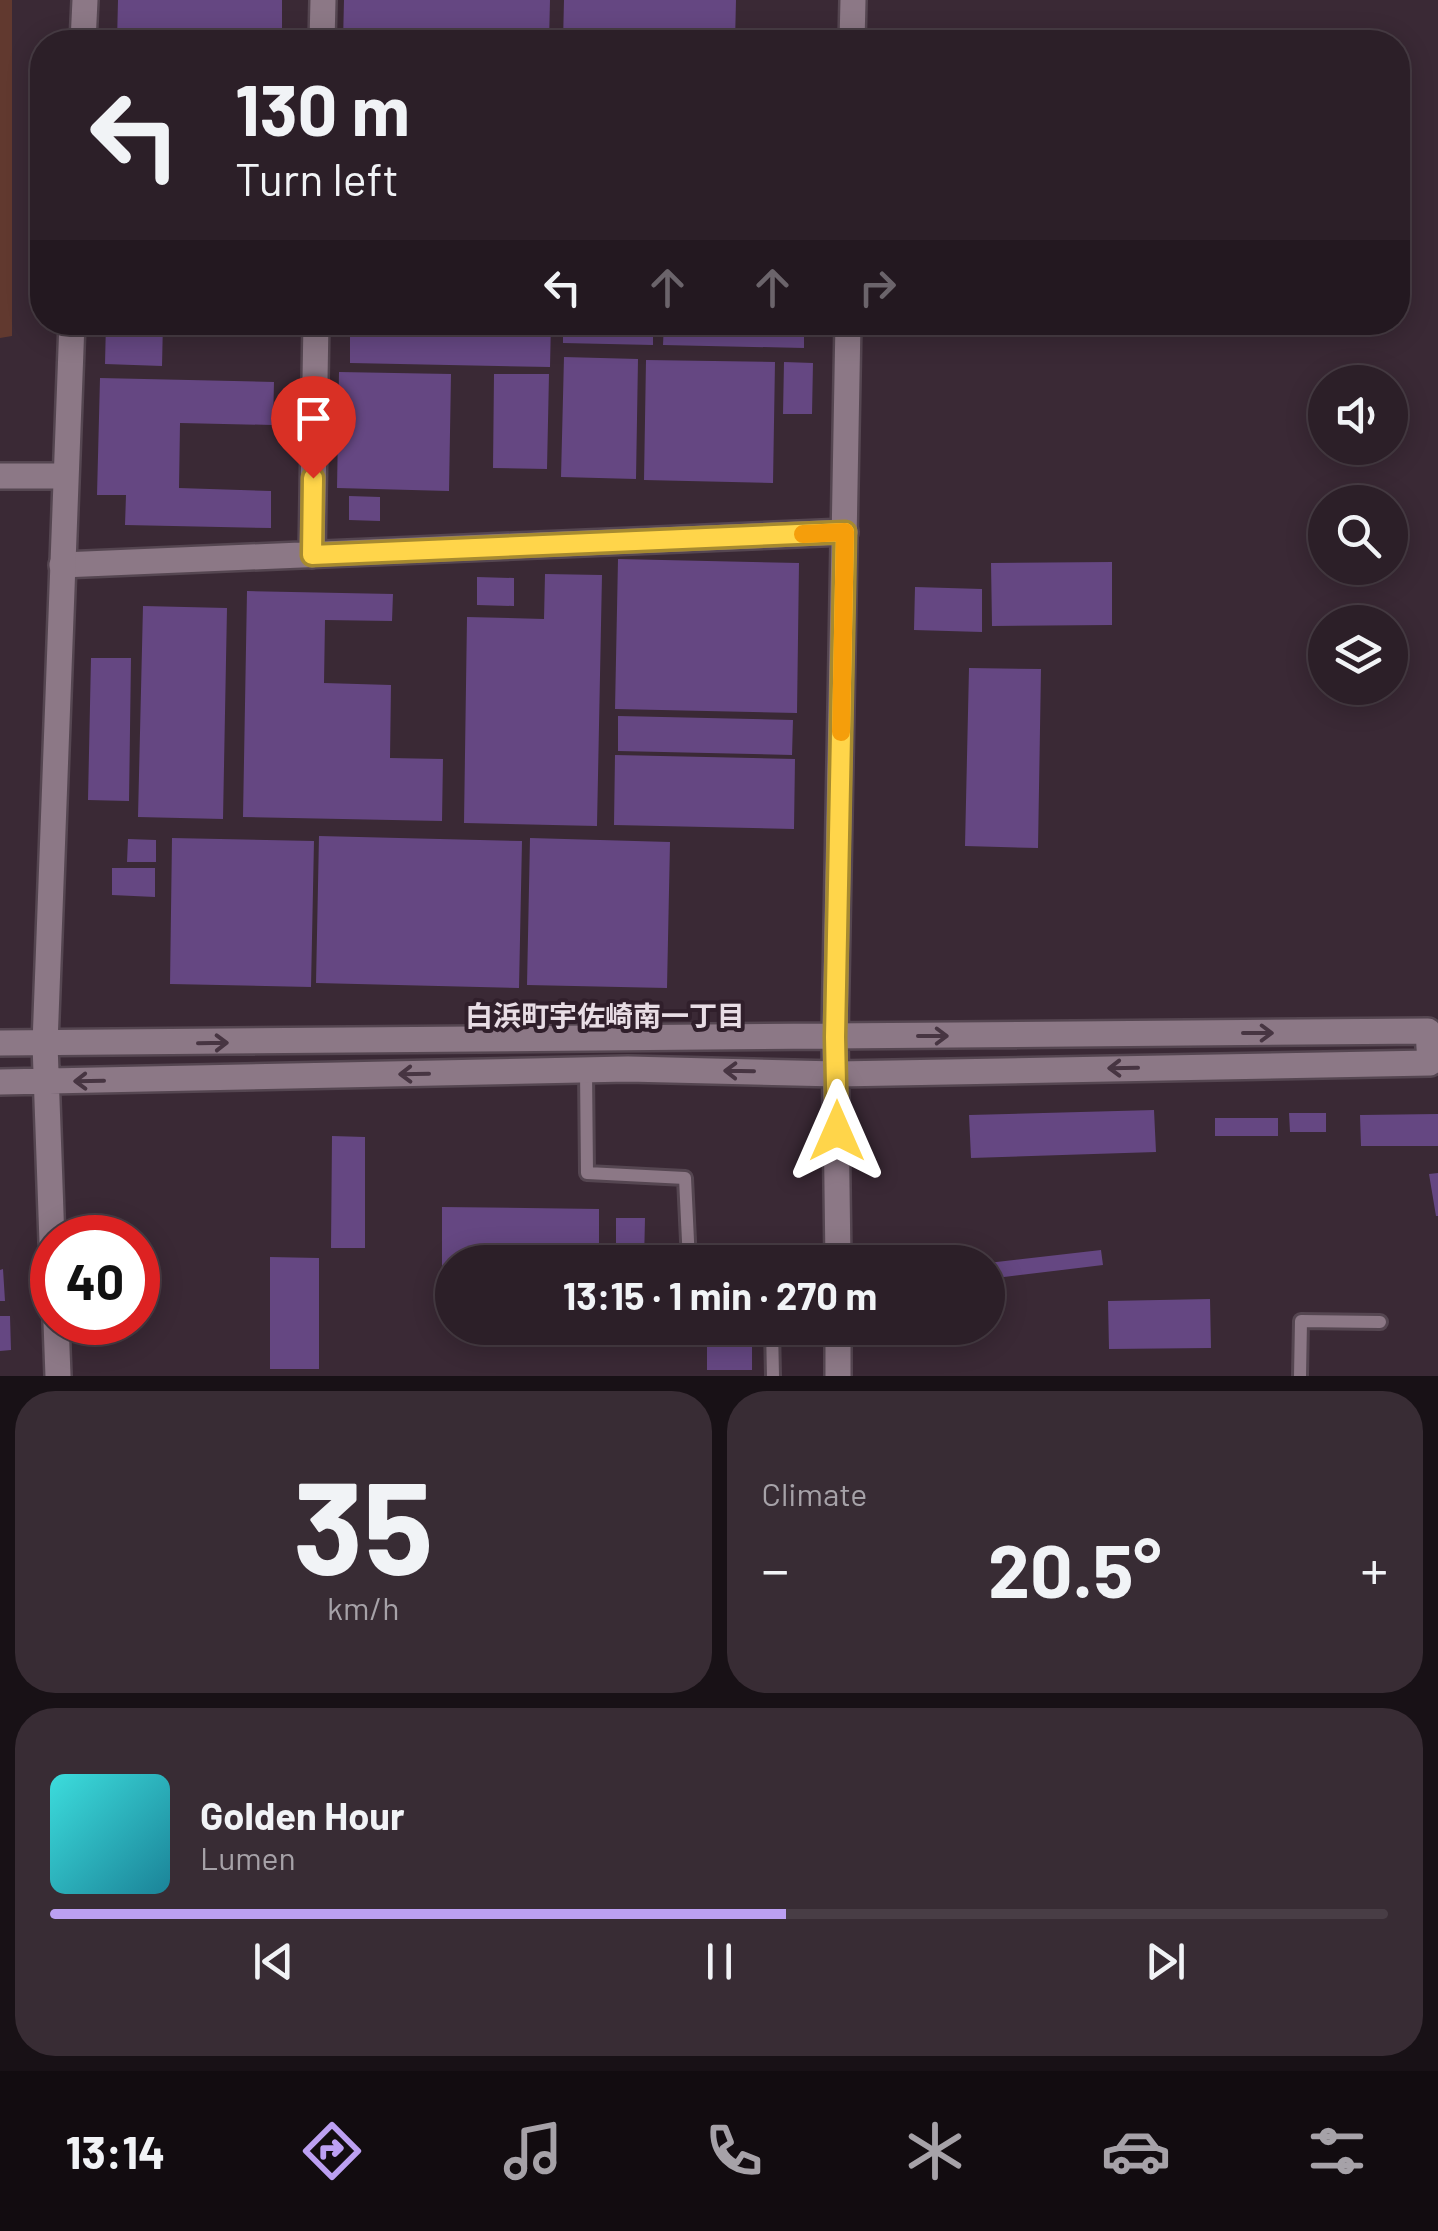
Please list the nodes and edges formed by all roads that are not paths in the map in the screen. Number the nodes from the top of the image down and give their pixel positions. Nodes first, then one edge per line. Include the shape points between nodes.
1 (84, 0) edge
2 (323, 0) edge
3 (853, 0) edge
4 (83, 30) edge
5 (322, 30) edge
6 (852, 30) edge
7 (71, 335) edge
8 (316, 335) edge
9 (848, 335) edge
10 (0, 476) edge
11 (66, 476) junction
12 (845, 532) junction
13 (312, 555) junction
14 (62, 566) junction
15 (835, 1037) junction
16 (0, 1043) edge
17 (46, 1044) junction
18 (586, 1070) junction
19 (836, 1074) junction
20 (0, 1082) edge
21 (46, 1082) junction
22 (51, 1215) edge
23 (688, 1245) edge
24 (838, 1245) edge
25 (1380, 1322) dead end
26 (57, 1345) edge
27 (772, 1345) edge
28 (838, 1345) edge
29 (58, 1376) edge
30 (773, 1376) edge
31 (838, 1376) edge
32 (1300, 1376) edge

1 - 4 street
2 - 5 street
3 - 6 street
7 - 11 street
8 - 13 street
9 - 12 street
10 - 11 street
11 - 14 street
12 - 13 street
12 - 15 street
13 - 14 street
14 - 17 street
17 -> 15 street
15 - 19 street
15 -> 19 street via 1428,1032 1430,1062
16 - 17 street
17 - 21 street
19 -> 18 street
18 -> 21 street
18 - 23 lane via 587,1174 684,1178
19 - 24 street
20 - 21 street
21 - 22 street
25 - 32 lane via 1301,1320
26 - 29 street
27 - 30 lane
28 - 31 street

